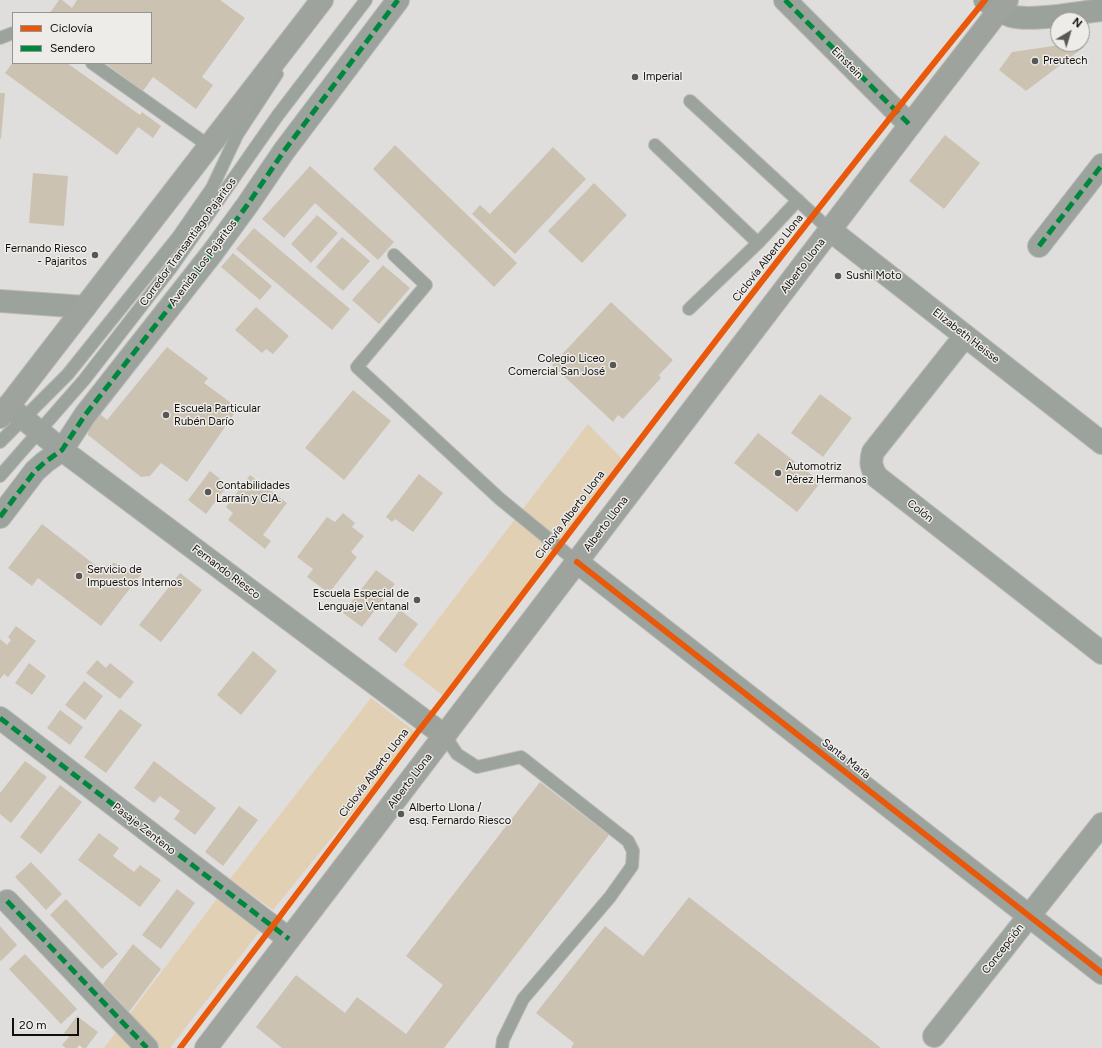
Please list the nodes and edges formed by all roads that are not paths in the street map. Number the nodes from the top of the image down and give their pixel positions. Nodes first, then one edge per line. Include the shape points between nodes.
1 (322, 0) edge
2 (333, 0) edge
3 (366, 0) edge
4 (398, 0) edge
5 (785, 0) edge
6 (997, 4) edge
7 (1102, 10) edge
8 (12, 33) edge
9 (0, 38) edge
10 (93, 64) edge
11 (690, 100) dead end
12 (910, 125) junction
13 (655, 144) dead end
14 (209, 146) junction
15 (1102, 165) edge
16 (798, 200) junction
17 (830, 230) junction
18 (758, 242) junction
19 (1039, 246) dead end
20 (394, 255) dead end
21 (0, 301) edge
22 (85, 307) junction
23 (688, 309) dead end
24 (965, 336) junction
25 (17, 418) edge
26 (0, 442) edge
27 (1102, 443) edge
28 (62, 450) junction
29 (0, 476) edge
30 (0, 517) edge
31 (577, 562) junction
32 (1102, 653) edge
33 (0, 718) edge
34 (445, 736) junction
35 (1102, 824) edge
36 (7, 901) dead end
37 (1029, 916) junction
38 (289, 939) junction
39 (1102, 973) edge
40 (934, 1036) dead end
41 (147, 1048) edge
42 (206, 1048) edge
43 (502, 1048) edge

1 - 14 main road
2 - 25 lane, Corredor Transantiago Pajaritos via 284,63 238,135 212,188 178,237 68,374 38,405
3 - 25 lane, Corredor Transantiago Pajaritos via 278,115 172,268 84,380
4 - 28 street, Avenida Los Pajaritos via 284,151 213,252 85,415
5 - 12 street, Einstein
6 - 7 main road via 1012,16 1030,18
6 - 12 main road, Alberto Llona
8 - 9 lane
10 - 14 lane
11 - 16 lane
12 - 17 main road, Alberto Llona
13 - 18 lane
14 - 22 main road
15 - 19 street
16 - 17 lane
16 - 18 lane
17 - 24 street, Elizabeth Heisse
17 - 31 main road, Alberto Llona
18 - 23 lane
20 - 31 lane via 426,285 357,367 500,499
21 - 22 street
22 - 25 main road
24 - 27 street, Elizabeth Heisse
24 - 32 street, Colón via 873,452 873,471 877,477
25 - 26 lane, Corredor Transantiago Pajaritos
25 - 28 street, Fernando Riesco
25 - 29 lane, Corredor Transantiago Pajaritos
28 - 30 street, Avenida Los Pajaritos via 35,471
28 - 34 street, Fernando Riesco
31 - 34 main road, Alberto Llona
31 - 37 street, Santa María
33 - 38 street, Pasaje Zenteno
34 - 38 main road, Alberto Llona
34 - 43 lane via 457,754 477,767 521,758 628,841 633,851 632,866 610,897 523,999 503,1040
35 - 37 street, Concepción
36 - 41 street
37 - 39 street, Santa María
37 - 40 street, Concepción
38 - 42 main road, Alberto Llona

